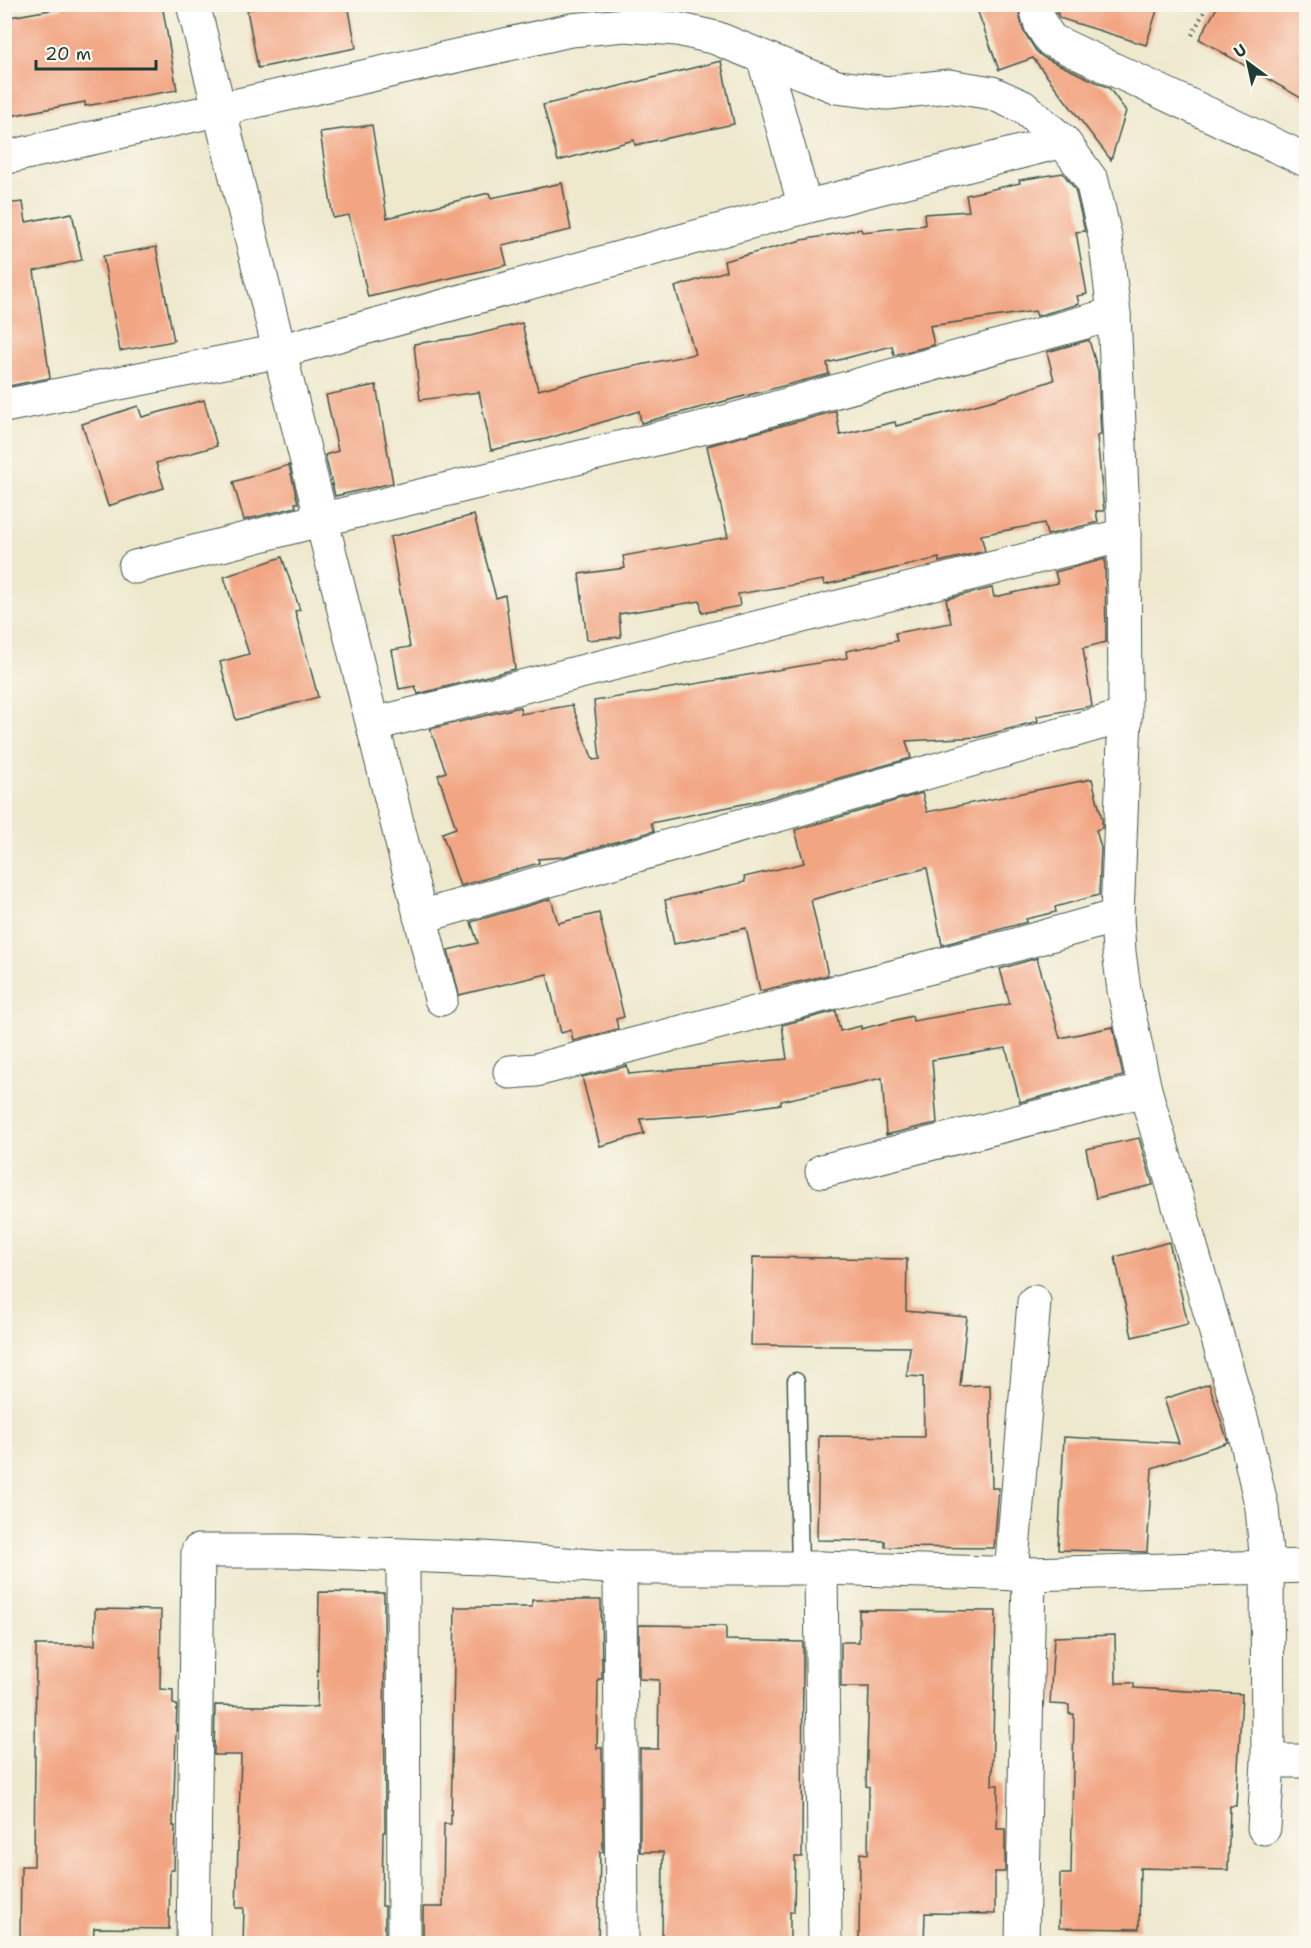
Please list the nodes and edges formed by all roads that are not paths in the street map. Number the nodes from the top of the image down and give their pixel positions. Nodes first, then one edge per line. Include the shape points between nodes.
1 (192, 4) edge
2 (1035, 4) edge
3 (764, 60) junction
4 (219, 109) junction
5 (1064, 141) junction
6 (4, 158) edge
7 (1306, 160) edge
8 (804, 207) junction
9 (1114, 314) junction
10 (280, 351) junction
11 (4, 406) edge
12 (320, 520) junction
13 (1124, 536) junction
14 (135, 567) dead end
15 (1125, 716) junction
16 (374, 724) junction
17 (1117, 916) junction
18 (420, 917) junction
19 (441, 999) dead end
20 (510, 1072) dead end
21 (1145, 1090) junction
22 (822, 1171) dead end
23 (1034, 1302) dead end
24 (796, 1381) dead end
25 (403, 1557) junction
26 (1267, 1565) junction
27 (1306, 1566) edge
28 (620, 1568) junction
29 (811, 1568) junction
30 (1020, 1574) junction
31 (1269, 1761) junction
32 (1306, 1761) edge
33 (1264, 1828) dead end
34 (194, 1944) edge
35 (404, 1944) edge
36 (622, 1944) edge
37 (825, 1944) edge
38 (1022, 1944) edge

1 - 4 street
2 - 7 street via 1041,25 1051,40
3 - 4 street via 716,39 677,29 614,26 571,30
3 - 5 street via 837,87 887,93 949,86 992,93 1023,107
3 - 8 street
4 - 6 street
4 - 10 street
5 - 8 street
5 - 9 street via 1092,181 1099,202
8 - 10 street
9 - 12 street via 718,424
9 - 13 street
10 - 11 street
10 - 12 street
12 - 14 street
12 - 16 street
13 - 15 street
13 - 16 street
15 - 17 street
15 - 18 street
16 - 18 street
17 - 20 street via 536,1070
17 - 21 street via 1124,990
18 - 19 street
21 - 22 street
21 - 26 street via 1254,1467
23 - 30 street
24 - 29 lane
25 - 28 street via 483,1558
25 - 34 street via 198,1551
25 - 35 street
26 - 27 street
26 - 30 street
26 - 31 street
28 - 29 street
28 - 36 street
29 - 30 street
29 - 37 street
30 - 38 street
31 - 32 street
31 - 33 street

